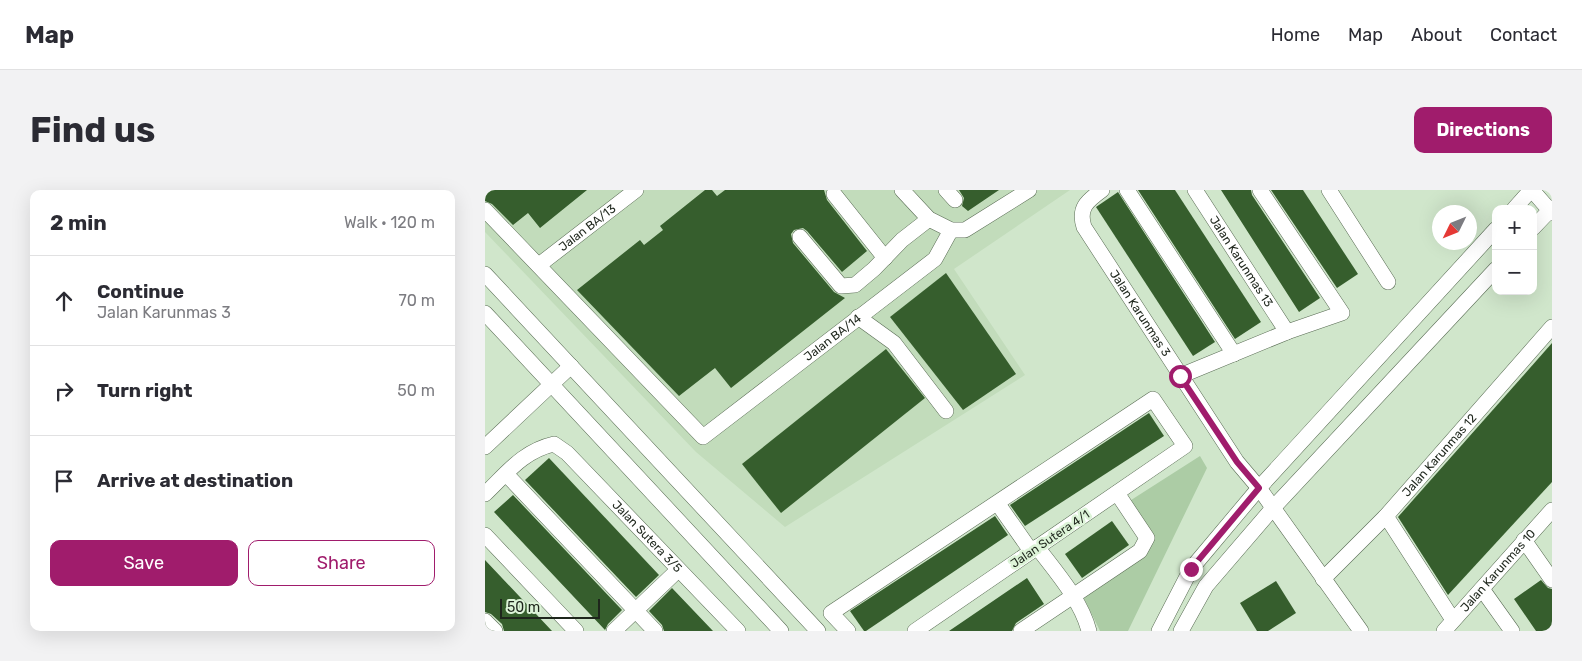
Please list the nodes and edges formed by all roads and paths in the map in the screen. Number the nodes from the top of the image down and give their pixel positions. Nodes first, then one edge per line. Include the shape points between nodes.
1 (636, 190) edge
2 (902, 190) edge
3 (1029, 190) edge
4 (1102, 190) edge
5 (1127, 190) edge
6 (1195, 190) edge
7 (1260, 190) edge
8 (1329, 190) edge
9 (1531, 190) edge
10 (835, 194) dead end
11 (1518, 205) edge
12 (485, 210) edge
13 (1551, 211) edge
14 (929, 219) junction
15 (1537, 224) edge
16 (951, 230) junction
17 (1492, 233) edge
18 (799, 237) dead end
19 (885, 258) junction
20 (539, 265) junction
21 (1492, 273) edge
22 (485, 274) edge
23 (1388, 282) dead end
24 (485, 313) edge
25 (858, 317) junction
26 (1552, 327) edge
27 (1287, 332) junction
28 (1234, 354) junction
29 (571, 366) junction
30 (1180, 376) junction
31 (551, 385) junction
32 (946, 411) dead end
33 (485, 447) edge
34 (506, 474) junction
35 (1259, 488) junction
36 (1117, 493) junction
37 (485, 494) edge
38 (998, 504) junction
39 (1273, 508) junction
40 (1552, 510) edge
41 (1386, 516) junction
42 (485, 536) edge
43 (1524, 540) junction
44 (1034, 549) junction
45 (678, 570) junction
46 (1323, 579) junction
47 (1552, 580) edge
48 (1482, 589) junction
49 (1072, 597) junction
50 (636, 611) junction
51 (485, 621) edge
52 (1449, 625) edge
53 (495, 631) edge
54 (576, 631) edge
55 (614, 631) edge
56 (655, 631) edge
57 (738, 631) edge
58 (781, 631) edge
59 (817, 631) edge
60 (848, 631) edge
61 (915, 631) edge
62 (1021, 631) edge
63 (1089, 631) edge
64 (1159, 631) edge
65 (1181, 631) edge
66 (1361, 631) edge
67 (1511, 631) edge

1 - 20 street, Jalan BA/13
2 - 14 street
3 - 16 street via 965,230
4 - 30 street, Jalan Karunmas 3 via 1083,208 1083,227
5 - 28 street
6 - 27 street, Jalan Karunmas 13
7 - 27 street via 1342,313
8 - 23 street
9 - 11 street
9 - 13 street
10 - 19 street
12 - 20 street
13 - 15 street
14 - 16 street
14 - 19 street
16 - 25 street, Jalan BA/14 via 935,259
17 - 35 street
18 - 19 street via 841,286 855,285
20 - 25 street, Jalan BA/14 via 703,437
21 - 39 street
22 - 29 street
24 - 31 street
25 - 32 street via 894,343
26 - 41 street, Jalan Karunmas 12
27 - 28 street
28 - 30 street
29 - 31 street
29 - 59 street
30 - 35 street, Jalan Karunmas 3 via 1237,462
31 - 33 street
31 - 58 street
34 - 37 street
34 - 45 street, Jalan Sutera 3/5 via 526,455 539,447 554,444 567,453
34 - 50 street
35 - 39 street, Jalan Karunmas 3
35 - 64 street via 1191,569
36 - 38 street, Jalan Sutera 4/1 via 1185,446 1153,399
36 - 44 street, Jalan Sutera 4/1
36 - 49 street via 1147,538 1140,551
38 - 44 street
38 - 60 street via 831,613
39 - 46 street, Jalan Karunmas 3
39 - 65 street via 1206,586
40 - 43 street, Jalan Karunmas 10
41 - 46 street, Jalan Karunmas 12
41 - 52 street
42 - 54 street
43 - 47 street
43 - 48 street, Jalan Karunmas 10
44 - 49 street
44 - 61 street, Jalan Sutera 4/1
45 - 50 street
45 - 57 street, Jalan Sutera 3/5
46 - 66 street, Jalan Karunmas 3
48 - 52 street, Jalan Karunmas 10
48 - 67 street
49 - 62 street
49 - 63 street
50 - 55 street
50 - 56 street
51 - 53 street

